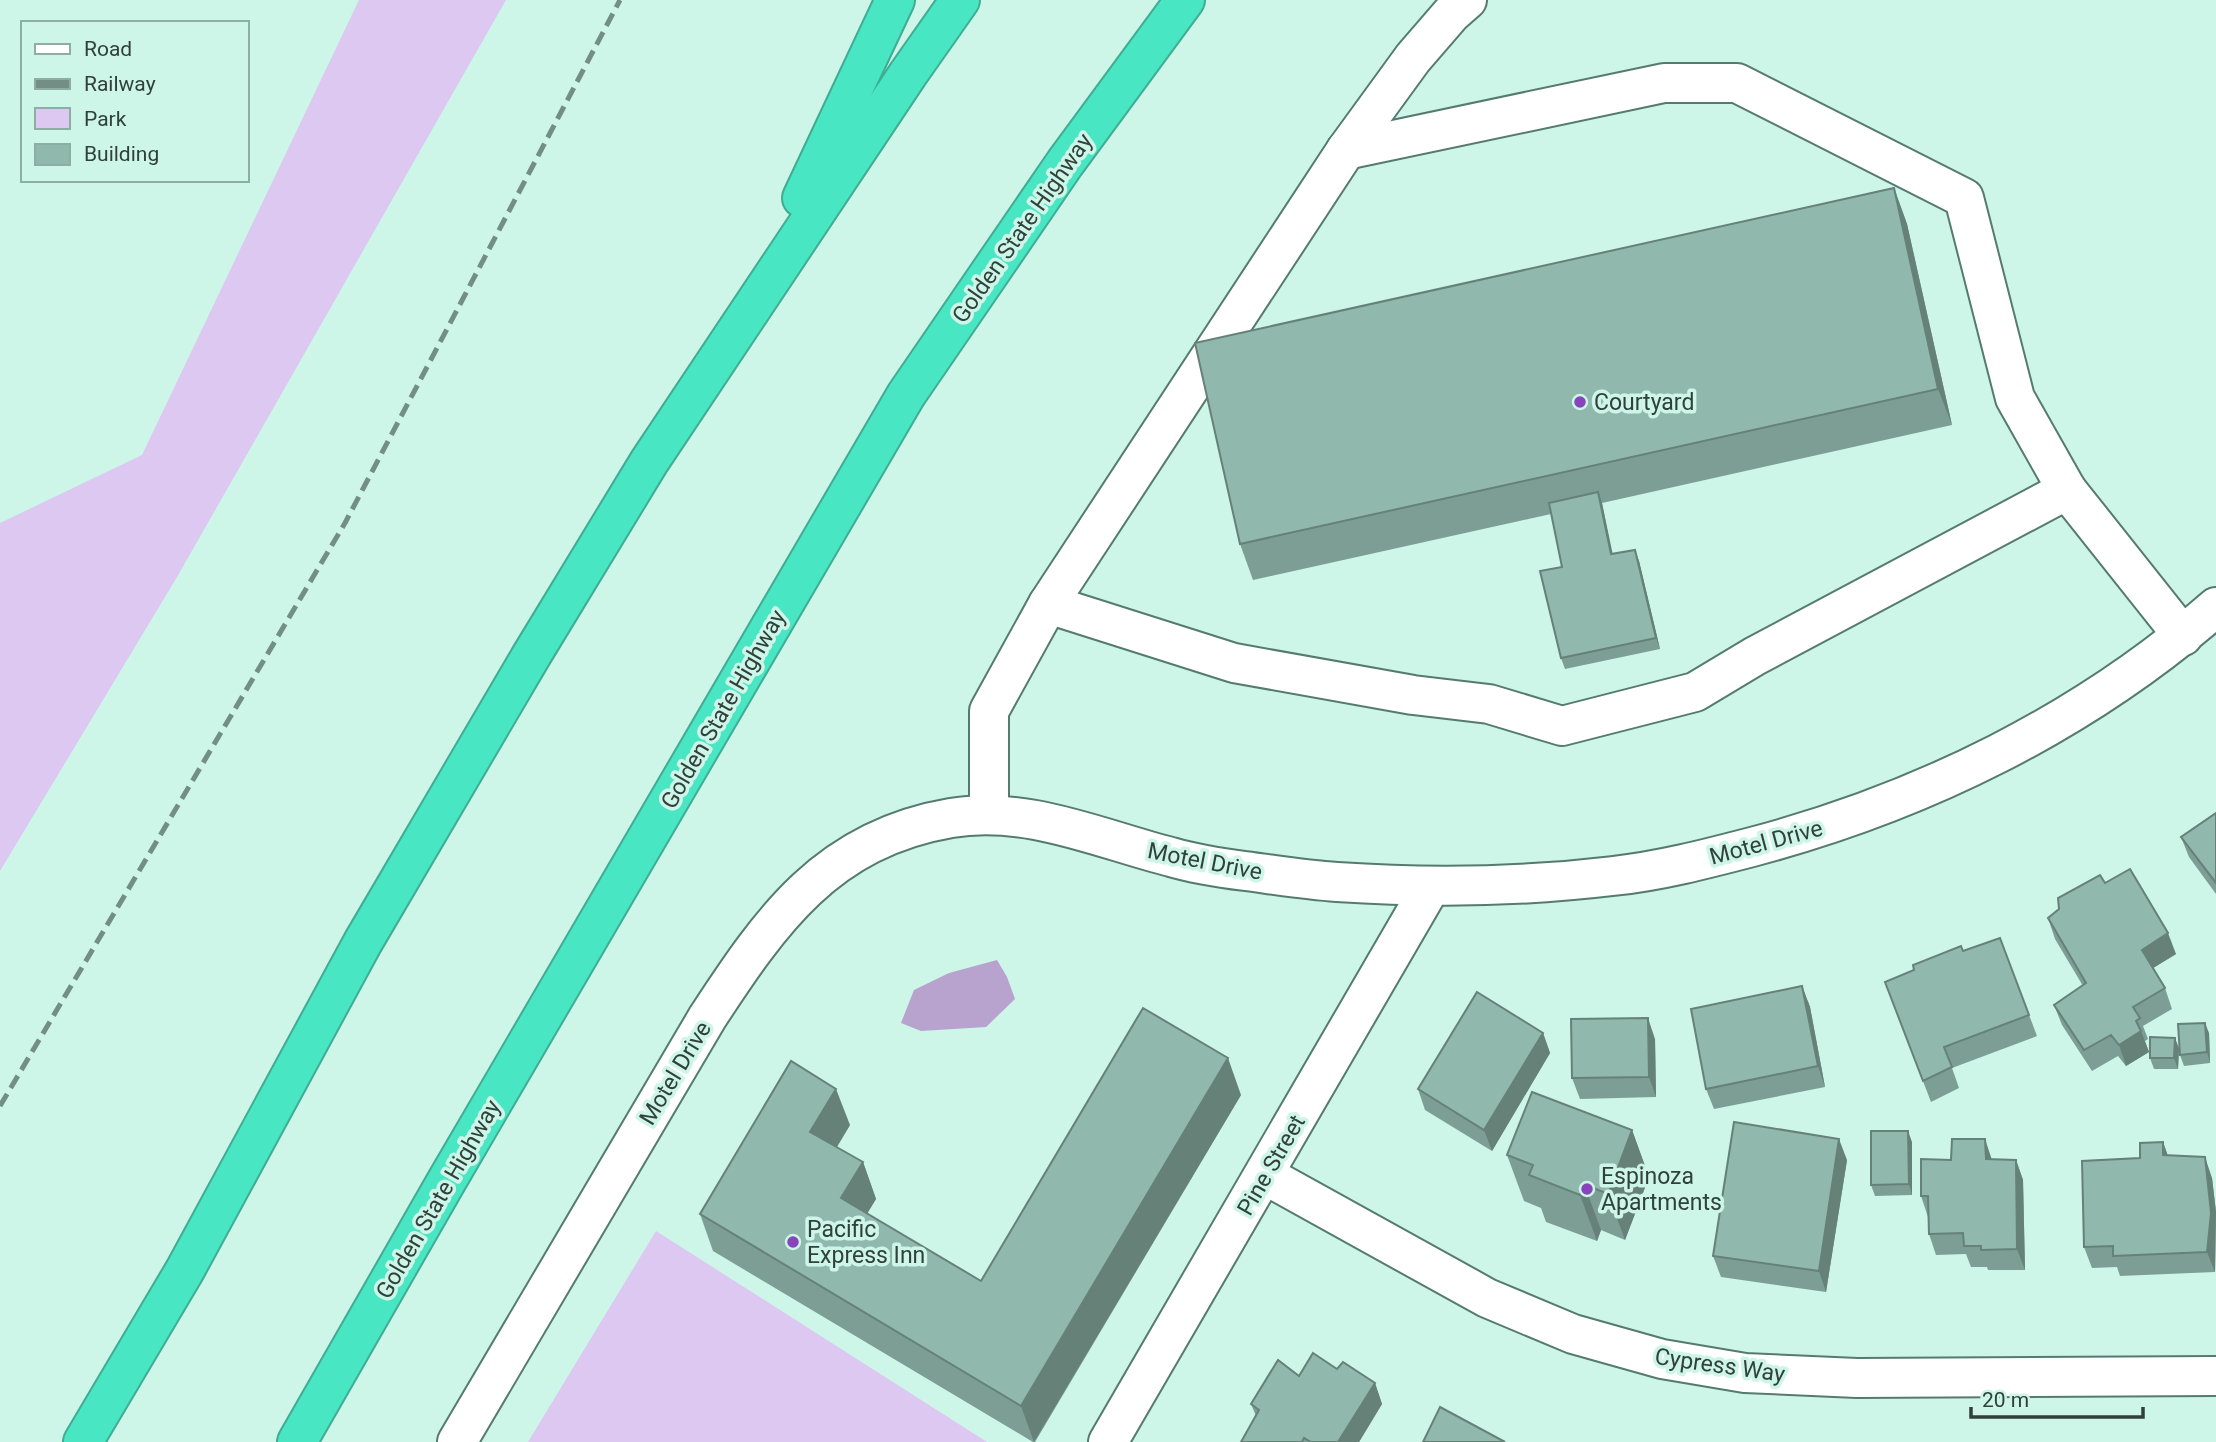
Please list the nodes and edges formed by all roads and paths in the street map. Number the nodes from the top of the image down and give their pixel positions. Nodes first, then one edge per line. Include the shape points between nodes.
1 (895, 0) edge
2 (960, 0) edge
3 (1467, 0) edge
4 (1182, 8) edge
5 (1346, 150) junction
6 (748, 313) junction
7 (2067, 490) junction
8 (1048, 604) junction
9 (2216, 607) edge
10 (2183, 636) junction
11 (989, 815) junction
12 (1431, 886) junction
13 (1265, 1175) junction
14 (2216, 1376) edge
15 (83, 1442) edge
16 (297, 1442) edge
17 (457, 1442) edge
18 (1108, 1442) edge

1 - 6 highway
2 - 6 highway
3 - 5 street via 1413,58
4 - 16 highway, Golden State Highway via 1065,163 906,395
5 - 7 street via 1664,83 1737,83 1964,198 2015,398
5 - 8 street
6 - 15 highway via 649,462 531,656 363,942 185,1270
7 - 8 street via 1695,692 1562,726 1489,705 1234,663
7 - 10 street
8 - 11 street via 989,711
9 - 10 street, Motel Drive
10 - 12 street, Motel Drive via 2075,712 2018,743 1898,800 1833,824 1712,858 1616,876
11 - 12 street, Motel Drive via 1063,826 1174,858 1237,870 1333,882
11 - 17 street, Motel Drive via 939,820 883,838 825,872 777,917 707,1018
12 - 13 street, Pine Street
13 - 14 street, Cypress Way via 1487,1298 1573,1334 1662,1359 1745,1373 1857,1378
13 - 18 street, Pine Street

